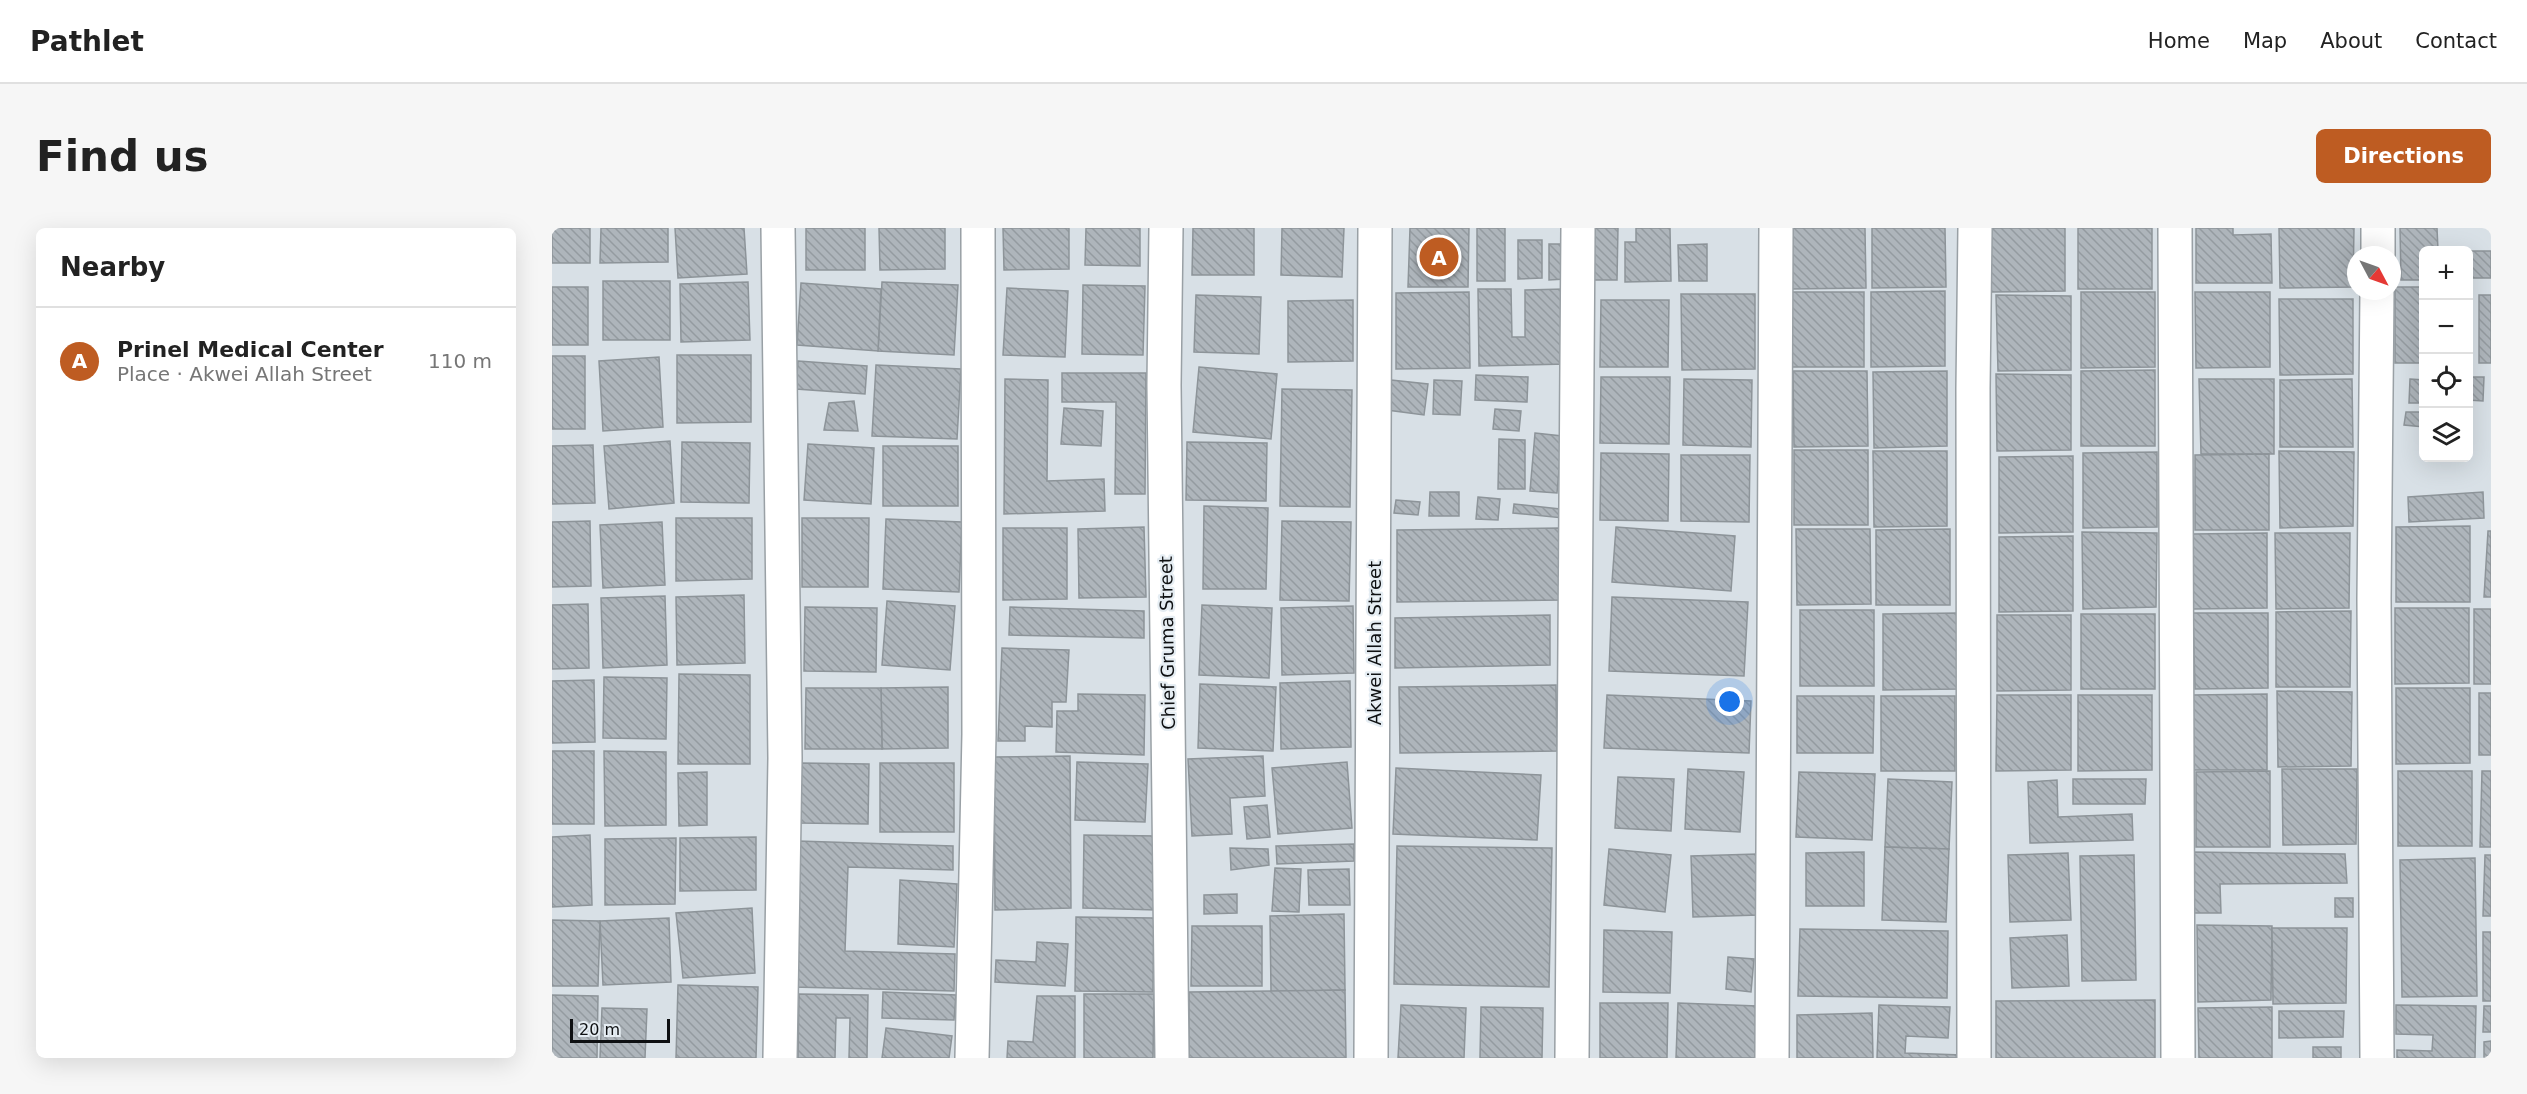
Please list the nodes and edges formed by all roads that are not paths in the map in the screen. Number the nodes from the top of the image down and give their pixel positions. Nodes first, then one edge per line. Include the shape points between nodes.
1 (778, 228) edge
2 (978, 228) edge
3 (1166, 228) edge
4 (1375, 228) edge
5 (1578, 228) edge
6 (1776, 228) edge
7 (1975, 228) edge
8 (2175, 228) edge
9 (2378, 228) edge
10 (2378, 246) edge
11 (2377, 300) edge
12 (780, 1058) edge
13 (972, 1058) edge
14 (1172, 1058) edge
15 (1371, 1058) edge
16 (1572, 1058) edge
17 (1773, 1058) edge
18 (1974, 1058) edge
19 (2178, 1058) edge
20 (2377, 1058) edge

1 - 12 street via 785,758
2 - 13 street via 979,734
3 - 14 street, Chief Gruma Street via 1164,385
4 - 15 street, Akwei Allah Street
5 - 16 street
6 - 17 street
7 - 18 street
8 - 19 street
9 - 10 street
11 - 20 street

